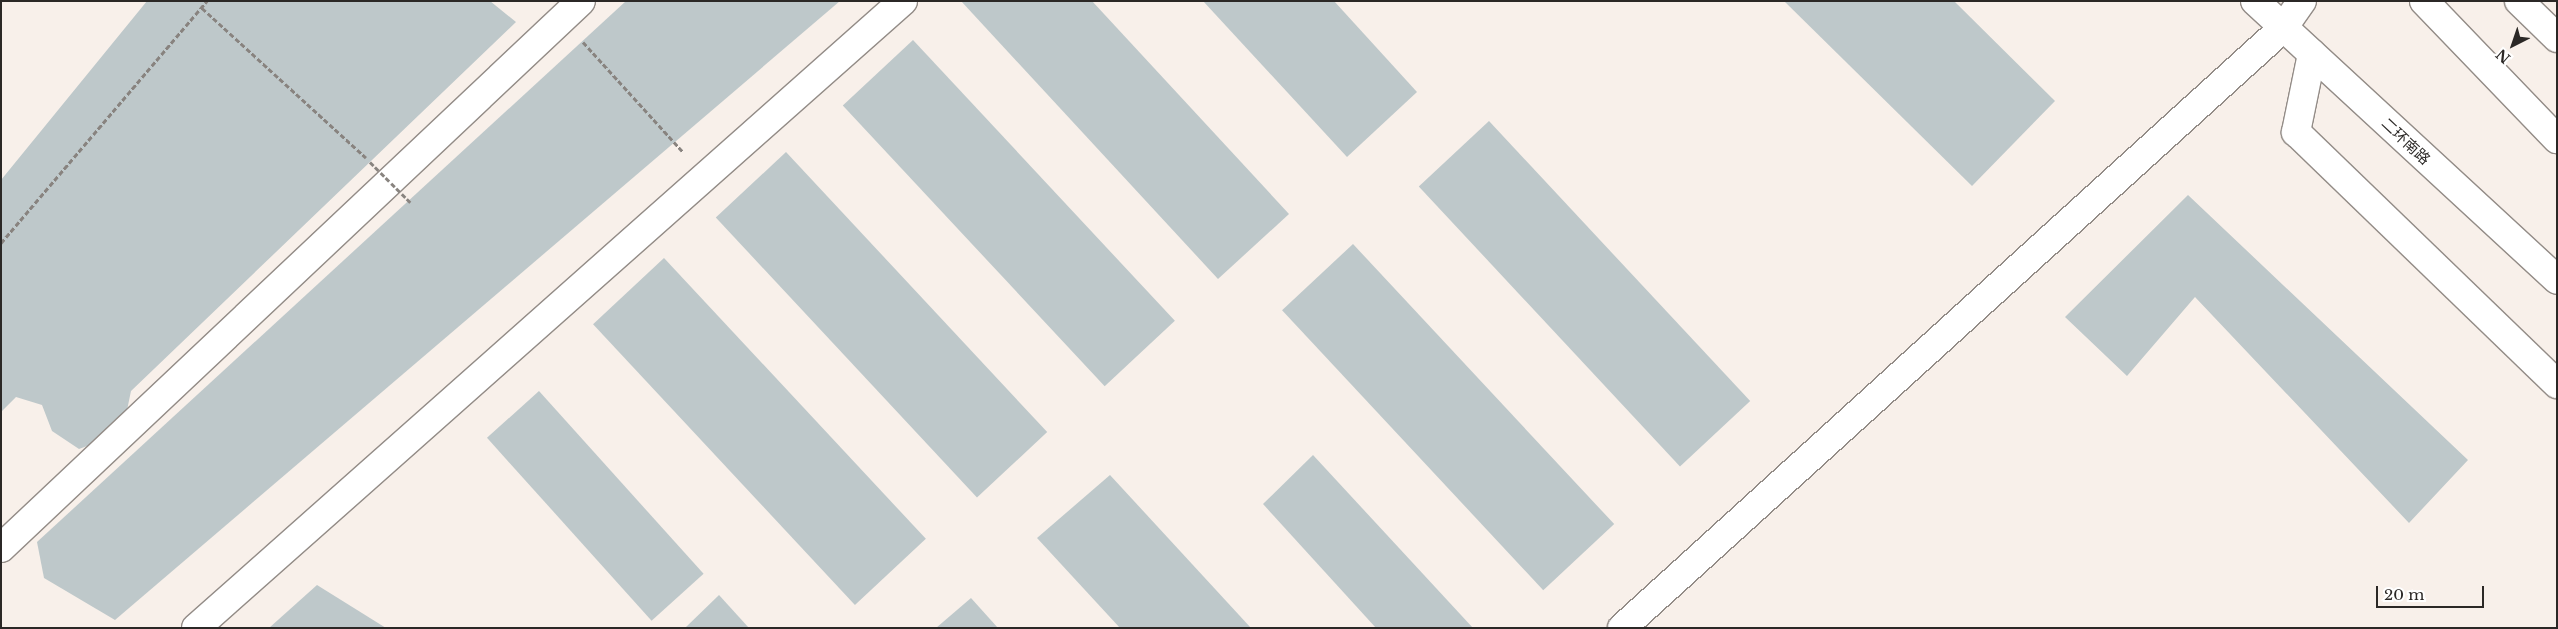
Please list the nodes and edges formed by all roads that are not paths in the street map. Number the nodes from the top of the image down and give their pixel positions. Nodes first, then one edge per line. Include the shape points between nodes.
1 (581, 1) edge
2 (902, 1) edge
3 (2255, 1) edge
4 (2302, 1) edge
5 (2424, 1) edge
6 (2519, 1) edge
7 (2282, 28) junction
8 (2557, 38) edge
9 (2312, 54) junction
10 (2557, 139) edge
11 (2557, 280) edge
12 (2557, 384) edge
13 (1, 548) edge
14 (196, 628) edge
15 (1622, 628) edge

1 - 13 main road
2 - 14 main road
3 - 7 main road, 二环南路
4 - 7 main road
5 - 10 main road
6 - 8 main road
7 - 9 main road, 二环南路
7 - 15 main road
9 - 11 main road, 二环南路
9 - 12 main road via 2296,132

